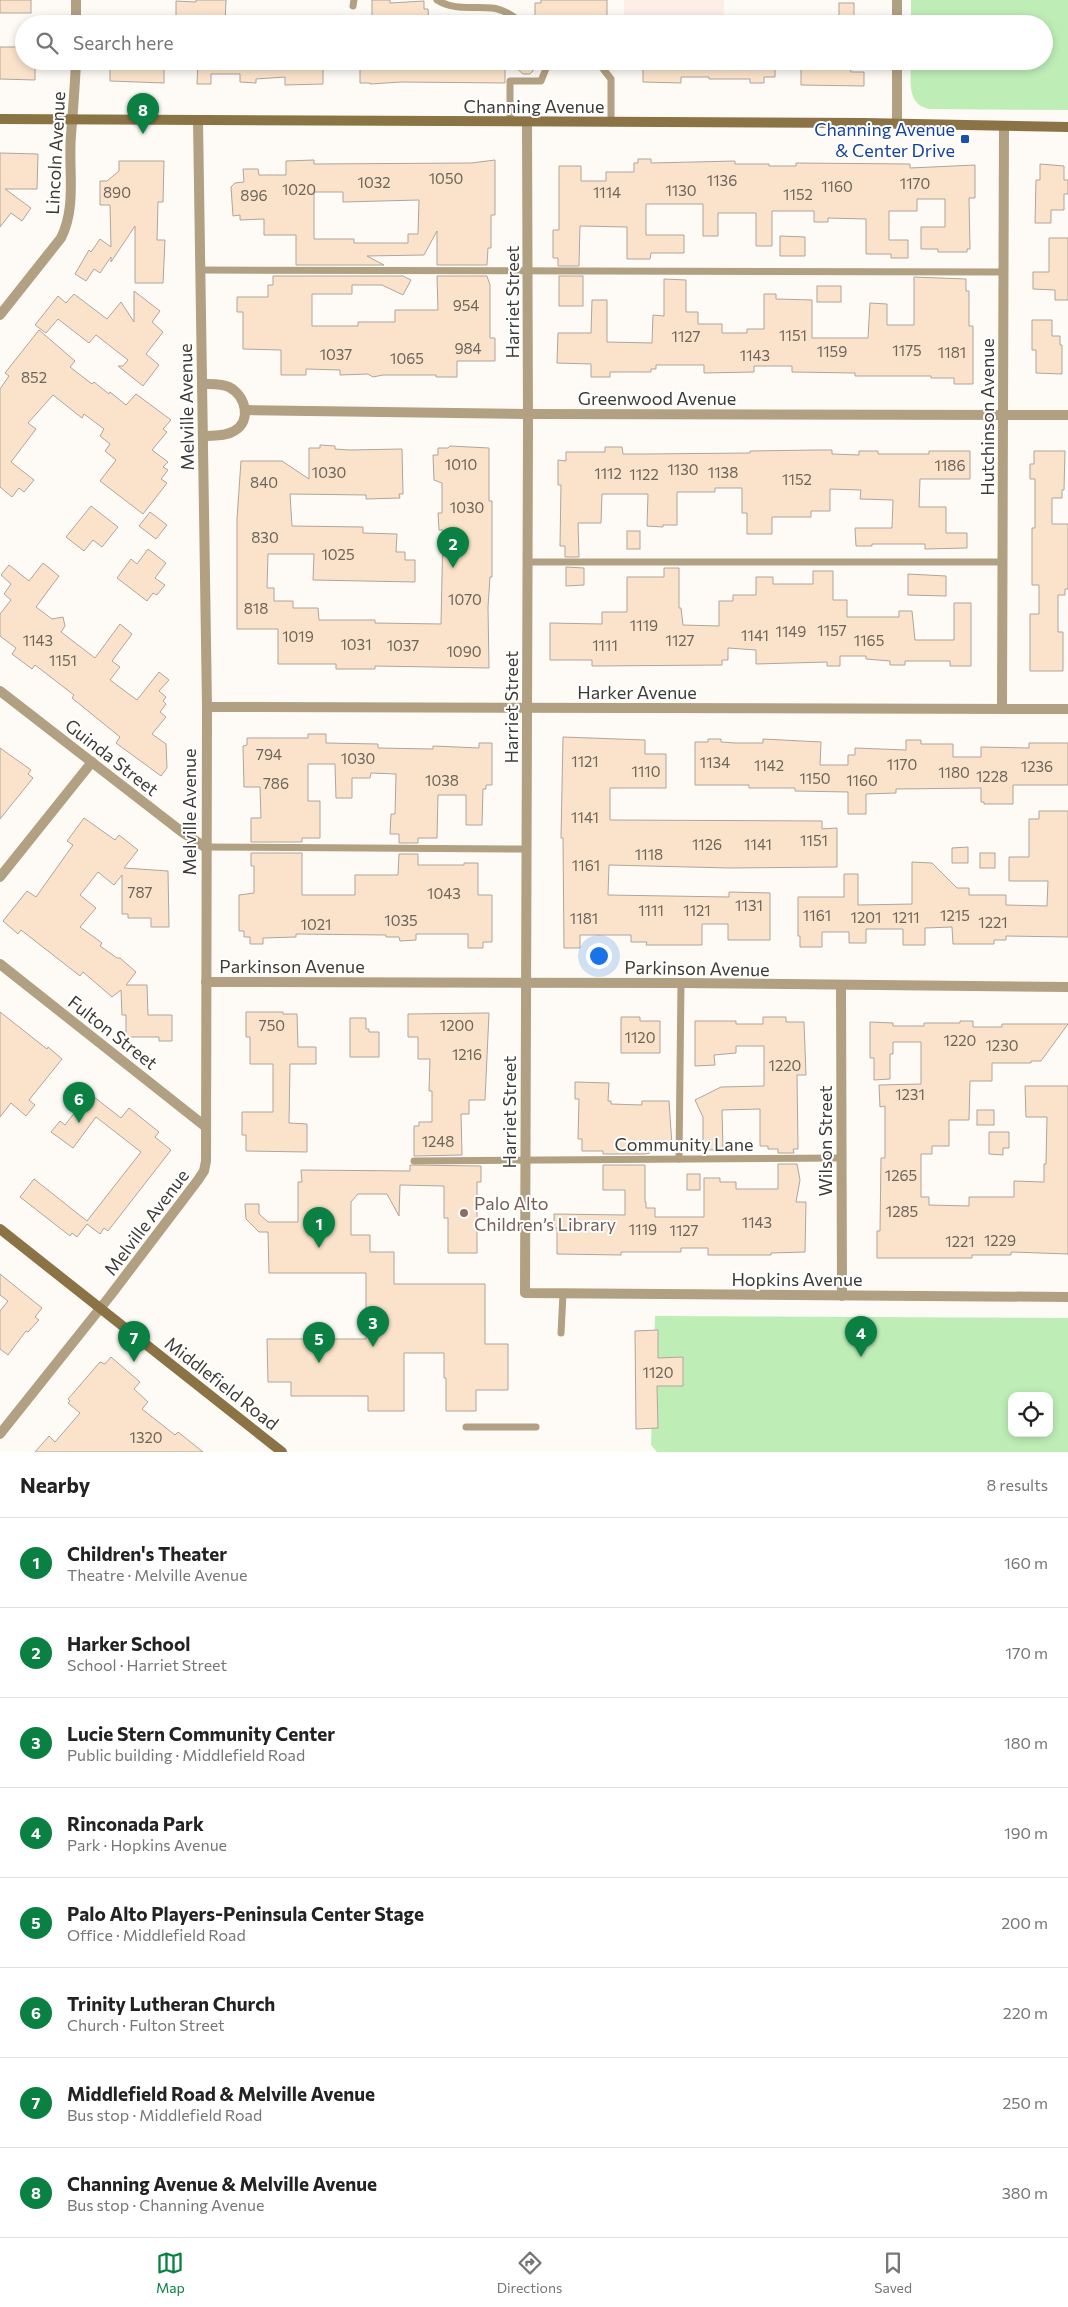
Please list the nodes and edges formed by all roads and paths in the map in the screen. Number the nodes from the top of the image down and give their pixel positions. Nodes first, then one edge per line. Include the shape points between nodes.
1 (76, 0) edge
2 (437, 0) edge
3 (897, 0) edge
4 (76, 15) edge
5 (511, 15) edge
6 (897, 15) edge
7 (76, 70) edge
8 (545, 70) edge
9 (604, 70) edge
10 (897, 70) edge
11 (0, 119) edge
12 (74, 119) junction
13 (198, 120) junction
14 (510, 122) junction
15 (527, 122) junction
16 (611, 123) junction
17 (897, 124) junction
18 (1004, 126) junction
19 (1068, 127) edge
20 (200, 270) junction
21 (528, 270) junction
22 (1004, 272) junction
23 (0, 315) edge
24 (202, 384) junction
25 (246, 410) junction
26 (528, 414) junction
27 (1003, 415) junction
28 (1068, 415) edge
29 (203, 436) junction
30 (527, 562) junction
31 (1002, 562) junction
32 (0, 691) edge
33 (207, 707) junction
34 (527, 708) junction
35 (1002, 708) junction
36 (1068, 708) edge
37 (92, 762) junction
38 (205, 848) junction
39 (526, 849) junction
40 (0, 877) edge
41 (0, 964) edge
42 (206, 982) junction
43 (526, 983) junction
44 (680, 983) junction
45 (841, 986) junction
46 (1068, 987) edge
47 (206, 1127) junction
48 (842, 1158) junction
49 (679, 1159) junction
50 (525, 1160) junction
51 (414, 1161) dead end
52 (0, 1229) edge
53 (525, 1293) joint
54 (563, 1294) junction
55 (842, 1296) junction
56 (1068, 1297) edge
57 (100, 1308) junction
58 (561, 1333) dead end
59 (466, 1427) dead end
60 (536, 1427) dead end
61 (0, 1434) edge
62 (282, 1452) edge

1 - 4 street
2 - 5 lane via 448,6 493,8
3 - 6 street
7 - 12 street, Lincoln Avenue
8 - 14 lane via 541,81 510,81
9 - 16 lane via 611,79
10 - 17 street
11 - 12 street, Channing Avenue
12 - 13 street, Channing Avenue
12 - 23 street, Lincoln Avenue via 71,202 66,227 61,238
13 - 14 street, Channing Avenue
13 - 20 street, Melville Avenue
14 - 15 street, Channing Avenue
15 - 16 street, Channing Avenue
15 - 21 street, Harriet Street
16 - 17 street, Channing Avenue
17 - 18 street, Channing Avenue
18 - 19 street, Channing Avenue
18 - 22 street, Hutchinson Avenue
20 - 21 lane
20 - 24 street, Melville Avenue
21 - 22 lane
21 - 26 street, Harriet Street
22 - 27 street, Hutchinson Avenue
24 - 25 street via 230,387 243,401
24 - 29 street, Melville Avenue
25 - 26 street, Greenwood Avenue
25 - 29 street via 235,431
26 - 27 street, Greenwood Avenue
26 - 30 street, Harriet Street
27 - 28 street, Greenwood Avenue
27 - 31 street, Hutchinson Avenue
29 - 33 street, Melville Avenue
30 - 31 lane
30 - 34 street, Harriet Street
31 - 35 street, Hutchinson Avenue
32 - 37 street, Guinda Street
33 - 34 street, Harker Avenue
33 - 38 street, Melville Avenue
34 - 35 street, Harker Avenue
34 - 39 street, Harriet Street
35 - 36 street, Harker Avenue
37 - 38 street, Guinda Street
37 - 40 street
38 - 39 lane
38 - 42 street, Melville Avenue
39 - 43 street, Harriet Street
41 - 47 street, Fulton Street
42 - 43 street, Parkinson Avenue
42 - 47 street, Melville Avenue
43 - 44 street, Parkinson Avenue
43 - 50 street, Harriet Street
44 - 45 street, Parkinson Avenue
44 - 49 lane
45 - 46 street, Parkinson Avenue
45 - 48 street, Wilson Street
47 - 57 street, Melville Avenue via 204,1171
48 - 49 lane, Community Lane
48 - 55 street, Wilson Street
49 - 50 lane, Community Lane
50 - 51 lane, Community Lane
50 - 53 street, Harriet Street
52 - 57 street, Middlefield Road
53 - 54 street, Hopkins Avenue
54 - 55 street, Hopkins Avenue
54 - 58 lane
55 - 56 street, Hopkins Avenue
57 - 61 street, Melville Avenue
57 - 62 street, Middlefield Road
59 - 60 lane

